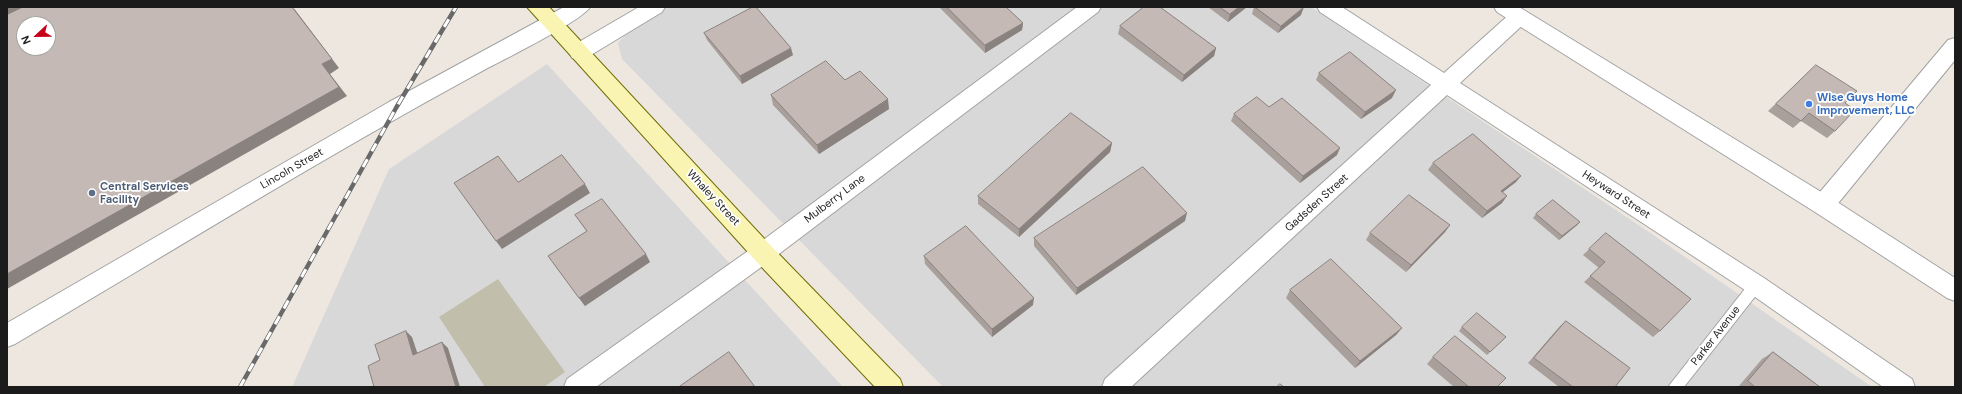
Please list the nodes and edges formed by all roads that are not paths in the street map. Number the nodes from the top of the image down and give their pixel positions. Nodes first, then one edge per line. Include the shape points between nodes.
1 (537, 7) edge
2 (580, 7) edge
3 (655, 7) edge
4 (1090, 7) edge
5 (1326, 7) edge
6 (1511, 12) edge
7 (552, 24) junction
8 (1955, 46) edge
9 (579, 52) junction
10 (1447, 84) junction
11 (1823, 205) junction
12 (763, 253) junction
13 (1756, 286) junction
14 (1955, 291) edge
15 (7, 336) edge
16 (576, 387) edge
17 (891, 387) edge
18 (1114, 387) edge
19 (1675, 387) edge
20 (1903, 387) edge

1 - 7 main road, Whaley Street
2 - 7 street, Lincoln Street
3 - 9 street
4 - 12 street, Mulberry Lane
5 - 10 street, Heyward Street
6 - 10 street, Gadsden Street
6 - 11 street
7 - 9 main road, Whaley Street
7 - 15 street, Lincoln Street via 396,108
8 - 11 street
9 - 12 main road, Whaley Street
10 - 13 street, Heyward Street
10 - 18 street, Gadsden Street
11 - 14 street
12 - 16 street, Mulberry Lane
12 - 17 main road, Whaley Street
13 - 19 lane, Parker Avenue
13 - 20 street, Heyward Street

